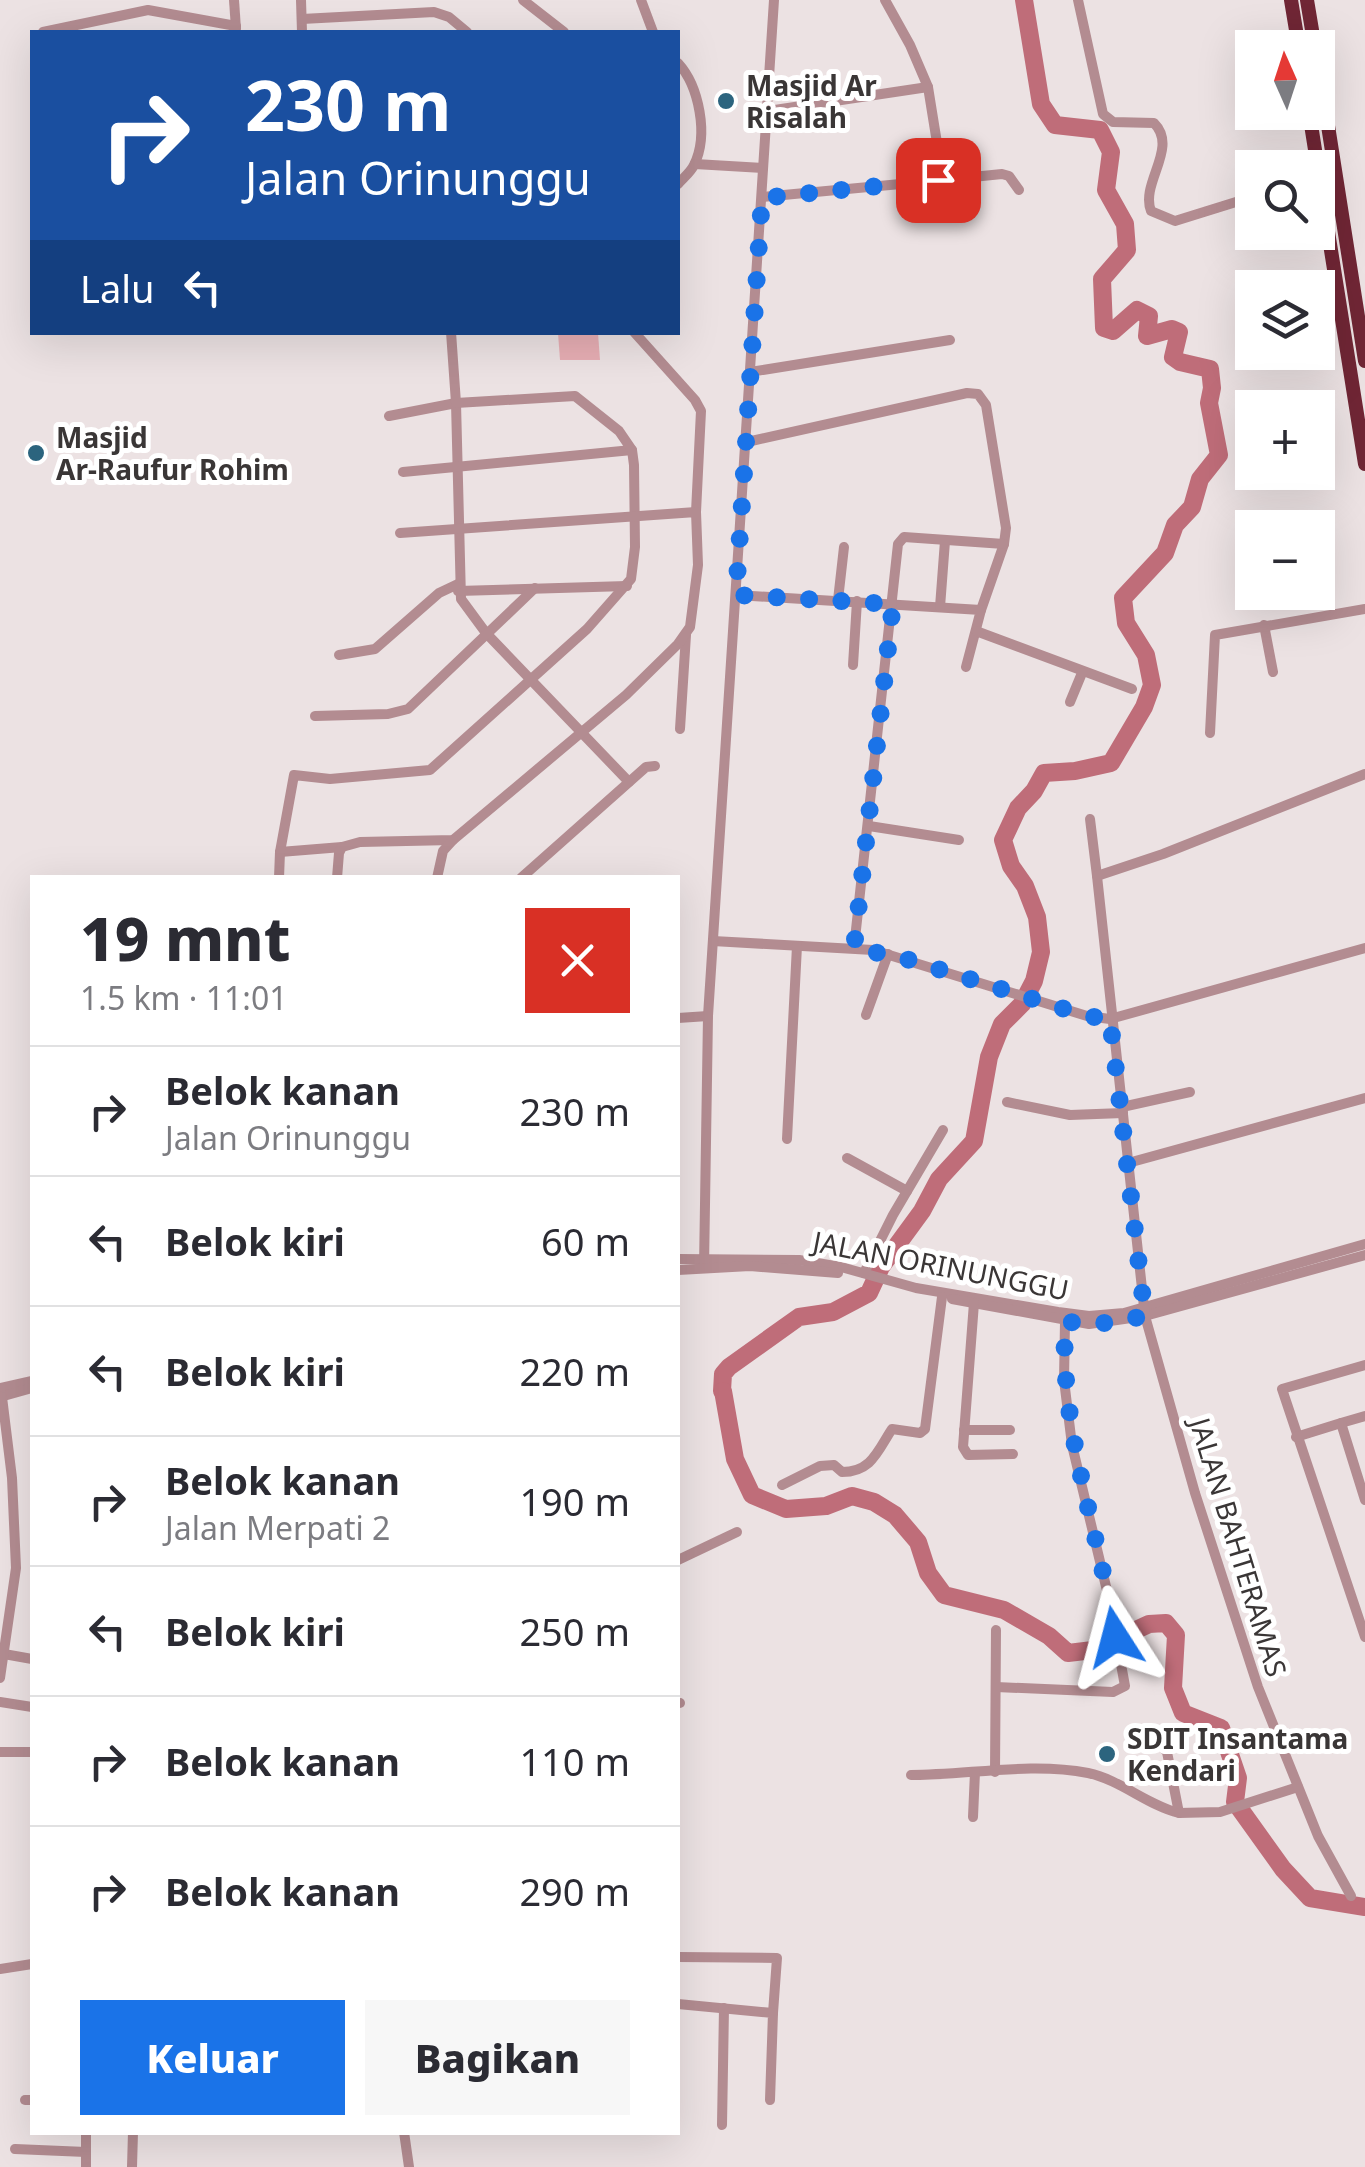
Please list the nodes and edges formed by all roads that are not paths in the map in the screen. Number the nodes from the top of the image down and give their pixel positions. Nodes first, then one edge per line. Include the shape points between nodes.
1 (234, 0) edge
2 (301, 0) edge
3 (523, 0) edge
4 (641, 0) edge
5 (774, 0) edge
6 (885, 0) edge
7 (1078, 0) edge
8 (1291, 0) edge
9 (1307, 0) edge
10 (302, 19) junction
11 (236, 29) edge
12 (53, 30) edge
13 (302, 30) edge
14 (465, 30) edge
15 (561, 30) edge
16 (652, 30) edge
17 (1295, 30) edge
18 (1312, 30) edge
19 (680, 65) edge
20 (928, 88) junction
21 (768, 111) junction
22 (1329, 130) edge
23 (695, 164) junction
24 (763, 168) junction
25 (942, 180) junction
26 (680, 182) edge
27 (1019, 190) dead end
28 (762, 198) junction
29 (1235, 202) edge
30 (1331, 250) edge
31 (1361, 321) edge
32 (451, 335) edge
33 (637, 335) edge
34 (950, 340) dead end
35 (1365, 361) edge
36 (750, 372) junction
37 (456, 403) junction
38 (389, 416) dead end
39 (747, 442) junction
40 (632, 450) junction
41 (1365, 464) edge
42 (457, 467) junction
43 (403, 472) dead end
44 (696, 512) junction
45 (636, 516) junction
46 (458, 530) junction
47 (400, 533) dead end
48 (944, 540) junction
49 (1004, 544) junction
50 (844, 547) dead end
51 (627, 586) junction
52 (458, 587) junction
53 (535, 588) junction
54 (736, 595) junction
55 (838, 600) junction
56 (857, 601) junction
57 (893, 604) junction
58 (940, 608) junction
59 (1365, 609) edge
60 (981, 610) junction
61 (1264, 625) junction
62 (976, 630) junction
63 (486, 633) junction
64 (686, 634) junction
65 (339, 654) dead end
66 (853, 665) dead end
67 (966, 667) dead end
68 (1273, 672) dead end
69 (1082, 673) junction
70 (531, 679) junction
71 (1132, 689) dead end
72 (1070, 702) dead end
73 (315, 716) dead end
74 (680, 728) dead end
75 (581, 730) junction
76 (1210, 733) dead end
77 (655, 766) dead end
78 (1365, 774) edge
79 (628, 782) junction
80 (1090, 820) dead end
81 (869, 826) junction
82 (453, 840) junction
83 (959, 840) dead end
84 (342, 847) junction
85 (280, 852) junction
86 (280, 875) edge
87 (337, 875) edge
88 (438, 875) edge
89 (523, 875) edge
90 (1097, 876) junction
91 (713, 941) junction
92 (797, 946) junction
93 (854, 948) junction
94 (1365, 948) edge
95 (888, 954) junction
96 (708, 1016) junction
97 (866, 1016) dead end
98 (680, 1018) edge
99 (1110, 1019) junction
100 (1190, 1092) dead end
101 (1365, 1098) edge
102 (1007, 1102) dead end
103 (1123, 1110) junction
104 (944, 1130) dead end
105 (786, 1139) dead end
106 (847, 1158) dead end
107 (1128, 1163) junction
108 (907, 1191) junction
109 (1365, 1244) edge
110 (1365, 1256) edge
111 (680, 1259) edge
112 (704, 1262) junction
113 (680, 1269) edge
114 (868, 1276) junction
115 (891, 1284) junction
116 (942, 1298) junction
117 (974, 1304) junction
118 (1144, 1312) junction
119 (1065, 1322) junction
120 (1365, 1365) edge
121 (30, 1385) edge
122 (1, 1394) edge
123 (1365, 1416) edge
124 (1342, 1423) junction
125 (964, 1430) junction
126 (1010, 1430) dead end
127 (1296, 1437) junction
128 (1013, 1454) dead end
129 (782, 1485) dead end
130 (1365, 1500) edge
131 (737, 1532) dead end
132 (680, 1559) edge
133 (1360, 1608) edge
134 (996, 1630) dead end
135 (1365, 1637) edge
136 (4, 1654) junction
137 (30, 1659) edge
138 (0, 1678) edge
139 (996, 1687) junction
140 (0, 1702) edge
141 (30, 1708) edge
142 (1153, 1737) dead end
143 (0, 1752) edge
144 (30, 1752) edge
145 (975, 1772) junction
146 (996, 1772) junction
147 (911, 1775) dead end
148 (1298, 1787) junction
149 (1180, 1813) junction
150 (972, 1816) dead end
151 (1352, 1896) dead end
152 (680, 1958) edge
153 (30, 1964) edge
154 (0, 1969) edge
155 (680, 2004) edge
156 (724, 2008) junction
157 (774, 2013) junction
158 (770, 2100) dead end
159 (722, 2125) dead end
160 (86, 2135) edge
161 (133, 2135) edge
162 (404, 2135) edge
163 (15, 2149) dead end
164 (86, 2152) junction
165 (86, 2167) edge
166 (132, 2167) edge
167 (409, 2167) edge

1 - 11 street
2 - 10 street
3 - 15 street
4 - 16 street
5 - 21 street
6 - 20 street
7 - 29 street via 1106,120 1149,122 1161,134 1147,199 1152,211 1175,221
8 - 17 highway
9 - 18 highway
10 - 13 street
10 - 14 street via 434,12
11 - 12 street via 148,10
19 - 23 street via 697,94
20 - 21 street
20 - 25 street
21 - 24 street
22 - 31 highway
23 - 24 street
23 - 26 street
24 - 28 street
25 - 27 street via 1002,174
25 - 28 street
28 - 36 street
30 - 41 highway
31 - 35 highway
32 - 37 street
33 - 44 street via 701,411
34 - 36 street
36 - 39 street
37 - 38 street
37 - 40 street via 575,396
37 - 42 street
39 - 49 street via 978,394 986,405 1004,504
39 - 54 street
40 - 42 street
40 - 45 street
42 - 43 street
42 - 46 street
44 - 45 street
44 - 64 street via 694,609
45 - 46 street
45 - 51 street
46 - 47 street
46 - 52 street
48 - 49 street
48 - 57 street via 899,540
48 - 58 street
49 - 60 street
50 - 55 street
51 - 53 street
51 - 70 street
52 - 53 street
52 - 63 street
52 - 65 street via 439,593 376,649
53 - 63 street
54 - 55 street
54 - 91 street
55 - 56 street
56 - 57 street
56 - 66 street
57 - 58 street
57 - 81 street
58 - 60 street
59 - 61 street
60 - 62 street
61 - 68 street
61 - 76 street via 1214,638
62 - 67 street
62 - 69 street
63 - 70 street
63 - 73 street via 402,712
64 - 74 street
64 - 75 street via 626,696
69 - 71 street
69 - 72 street
70 - 75 street
70 - 85 street via 430,770 330,780 294,775
75 - 79 street
75 - 82 street
77 - 79 street
78 - 90 street
79 - 89 street
80 - 90 street, JALAN BAHTERAMAS
81 - 83 street
81 - 93 street
82 - 84 street
82 - 88 street
84 - 85 street
84 - 87 street
85 - 86 street
90 - 99 street, JALAN BAHTERAMAS
91 - 92 street
91 - 96 street
92 - 93 street
92 - 105 street
93 - 95 street
94 - 99 street
95 - 97 street
95 - 99 street
96 - 98 street
96 - 112 street
99 - 103 street, JALAN BAHTERAMAS
100 - 103 street
101 - 107 street
102 - 103 street via 1070,1114
103 - 107 street, JALAN BAHTERAMAS
104 - 108 street
106 - 108 street
107 - 118 street, JALAN BAHTERAMAS
108 - 114 street
109 - 118 street, JALAN ORINUNGGU
110 - 118 street, JALAN ORINUNGGU
111 - 112 street, JALAN ORINUNGGU
112 - 113 street, JALAN ORINUNGGU
112 - 114 street, JALAN ORINUNGGU
114 - 115 street, JALAN ORINUNGGU
115 - 116 street, JALAN ORINUNGGU
115 - 118 street, JALAN ORINUNGGU via 1089,1316
116 - 117 street, JALAN ORINUNGGU
116 - 129 street via 925,1428 892,1430 876,1458 855,1472 820,1466
117 - 119 street, JALAN ORINUNGGU
117 - 125 street
118 - 119 street, JALAN ORINUNGGU via 1108,1323
118 - 148 street, JALAN BAHTERAMAS via 1226,1591
119 - 139 street via 1072,1445 1124,1686
120 - 127 street via 1282,1389
121 - 122 street
122 - 136 street via 16,1568
123 - 124 street
124 - 127 street
124 - 130 street
125 - 126 street
125 - 128 street via 968,1455
127 - 133 street
131 - 132 street
133 - 135 street
134 - 139 street
136 - 137 street
136 - 138 street
139 - 146 street
140 - 141 street
142 - 149 street via 1167,1752
143 - 144 street
145 - 146 street
145 - 147 street
145 - 150 street
146 - 149 street via 1087,1773
148 - 149 street via 1239,1806
148 - 151 street, JALAN BAHTERAMAS
152 - 157 street via 777,1958
153 - 154 street
155 - 156 street
156 - 157 street
156 - 159 street
157 - 158 street
160 - 164 street
161 - 166 street
162 - 167 street
163 - 164 street
164 - 165 street

